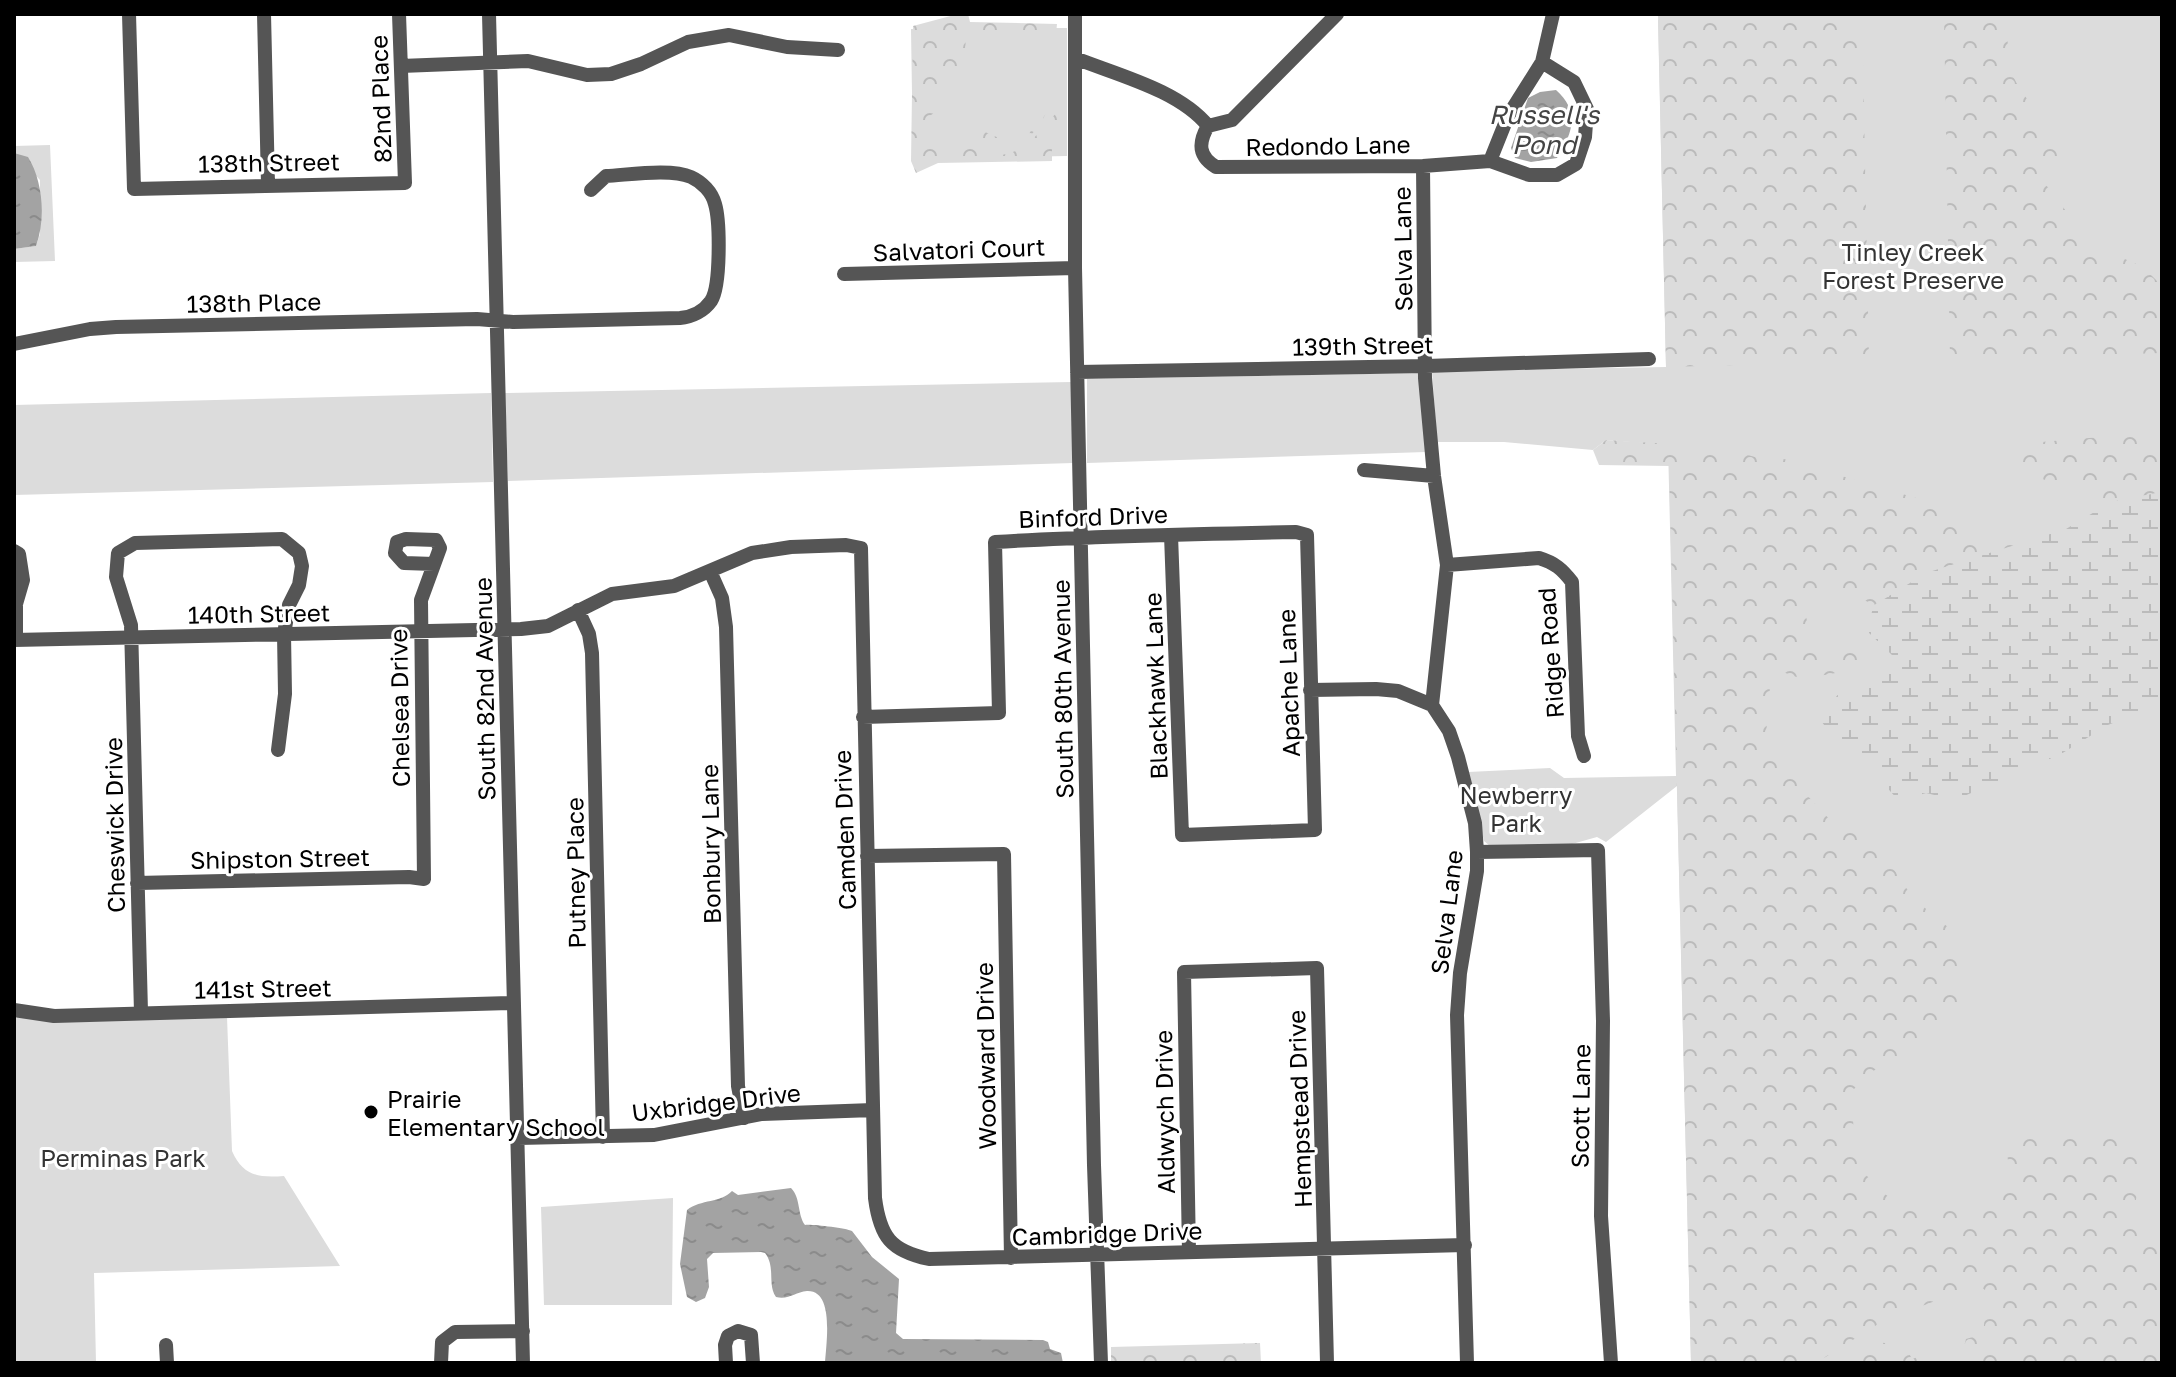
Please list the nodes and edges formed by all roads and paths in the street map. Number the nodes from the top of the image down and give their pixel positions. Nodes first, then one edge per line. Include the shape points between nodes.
1 (129, 14) edge
2 (264, 14) edge
3 (399, 14) edge
4 (489, 14) edge
5 (1075, 14) edge
6 (1337, 14) edge
7 (1553, 14) edge
8 (838, 50) dead end
9 (1075, 58) junction
10 (1542, 62) junction
11 (490, 64) junction
12 (401, 66) junction
13 (1208, 126) junction
14 (1490, 161) junction
15 (1423, 166) junction
16 (405, 183) joint
17 (268, 184) junction
18 (591, 190) dead end
19 (1075, 268) junction
20 (844, 274) dead end
21 (496, 320) junction
22 (14, 344) edge
23 (1649, 359) dead end
24 (1426, 366) junction
25 (1077, 372) junction
26 (1364, 470) dead end
27 (1434, 476) junction
28 (1171, 535) junction
29 (1307, 535) joint
30 (1081, 538) junction
31 (14, 551) edge
32 (434, 564) junction
33 (1447, 565) junction
34 (710, 571) junction
35 (578, 610) junction
36 (505, 630) junction
37 (420, 631) junction
38 (284, 634) junction
39 (131, 638) junction
40 (15, 640) edge
41 (1310, 690) junction
42 (1432, 705) junction
43 (863, 717) junction
44 (278, 750) dead end
45 (1584, 756) dead end
46 (1315, 830) joint
47 (1477, 852) junction
48 (867, 856) junction
49 (424, 879) joint
50 (137, 883) junction
51 (1317, 968) joint
52 (514, 1003) junction
53 (14, 1010) edge
54 (141, 1012) junction
55 (873, 1110) junction
56 (744, 1118) junction
57 (603, 1137) junction
58 (518, 1138) junction
59 (1465, 1245) junction
60 (1325, 1249) junction
61 (1189, 1252) junction
62 (1099, 1254) junction
63 (1011, 1258) junction
64 (523, 1331) junction
65 (166, 1345) dead end
66 (167, 1363) edge
67 (441, 1363) edge
68 (523, 1363) edge
69 (726, 1363) edge
70 (753, 1363) edge
71 (1101, 1363) edge
72 (1327, 1363) edge
73 (1467, 1363) edge
74 (1611, 1363) edge

1 - 17 street, 138th Street via 134,189
2 - 17 street
3 - 12 street, 82nd Place
4 - 11 street, South 82nd Avenue
5 - 9 street, South 80th Avenue
6 - 13 street via 1232,120
7 - 10 street
8 - 11 street via 729,35 688,42 611,74 587,75 528,61
9 - 13 street via 1171,96
9 - 19 street, South 80th Avenue
10 - 14 street via 1508,116
10 - 14 street, Redondo Lane via 1574,82 1587,109 1576,164 1557,175 1529,175
11 - 12 street
11 - 21 street, South 82nd Avenue
12 - 16 street, 82nd Place
13 - 15 street, Redondo Lane via 1200,138 1202,151 1216,167
14 - 15 street, Redondo Lane
15 - 24 street, Selva Lane
16 - 17 street, 138th Street
18 - 21 street, 138th Place via 606,176 673,174 694,178 707,188 716,210 718,276 712,300 680,318
19 - 20 street, Salvatori Court
19 - 25 street, South 80th Avenue
21 - 22 street, 138th Place via 116,327
21 - 36 street, South 82nd Avenue
23 - 24 street, 139th Street
24 - 25 street, 139th Street
24 - 27 street, Selva Lane
25 - 30 street, South 80th Avenue
26 - 27 street
27 - 33 street, Selva Lane
28 - 29 street, Binford Drive
28 - 30 street, Binford Drive
28 - 46 street, Blackhawk Lane via 1182,835
29 - 41 street, Apache Lane
30 - 43 street, Binford Drive via 995,542 999,713
30 - 62 street, South 80th Avenue
31 - 40 street via 23,580
32 - 32 street, Chelsea Drive via 404,563 395,553 397,542 436,540 440,548
32 - 37 street, Chelsea Drive via 421,600
33 - 42 street, Selva Lane
33 - 45 street, Ridge Road via 1539,558 1563,570 1572,582 1578,736
34 - 35 street via 674,586 612,594
34 - 43 street, Camden Drive via 765,550 861,548
34 - 56 street, Bonbury Lane via 722,598 726,627 738,1086
35 - 36 street via 548,626
35 - 57 street, Putney Place via 592,653
36 - 37 street, 140th Street
36 - 52 street, South 82nd Avenue
37 - 38 street, 140th Street
37 - 49 street, Chelsea Drive
38 - 39 street, 140th Street
38 - 39 street, Cheswick Drive via 302,566 299,553 282,539 135,543 118,553 116,577
38 - 44 street via 285,694
39 - 40 street, 140th Street
39 - 50 street, Cheswick Drive
41 - 42 street via 1398,691
41 - 46 street, Apache Lane
42 - 47 street, Selva Lane via 1458,757
43 - 48 street, Camden Drive
47 - 59 street, Selva Lane via 1457,1015
47 - 74 street, Scott Lane via 1598,850 1601,1216
48 - 55 street, Camden Drive
48 - 63 street, Woodward Drive via 1004,854
49 - 50 street, Shipston Street
50 - 54 street, Cheswick Drive
51 - 60 street, Hempstead Drive
51 - 61 street, Aldwych Drive via 1184,972
52 - 54 street, 141st Street
52 - 58 street, South 82nd Avenue
53 - 54 street, 141st Street via 54,1016
55 - 56 street, Uxbridge Drive
55 - 63 street, Cambridge Drive via 875,1198 881,1227 897,1249 929,1259
56 - 57 street, Uxbridge Drive via 654,1135
57 - 58 street, Uxbridge Drive
58 - 64 street, South 82nd Avenue
59 - 60 street, Cambridge Drive
59 - 73 street, Selva Lane
60 - 61 street, Cambridge Drive
60 - 72 street, Hempstead Drive
61 - 62 street, Cambridge Drive
62 - 63 street, Cambridge Drive
62 - 71 street, South 80th Avenue
64 - 67 street via 455,1332 442,1342
64 - 68 street, South 82nd Avenue
65 - 66 street
69 - 70 street via 728,1336 738,1331 751,1335

